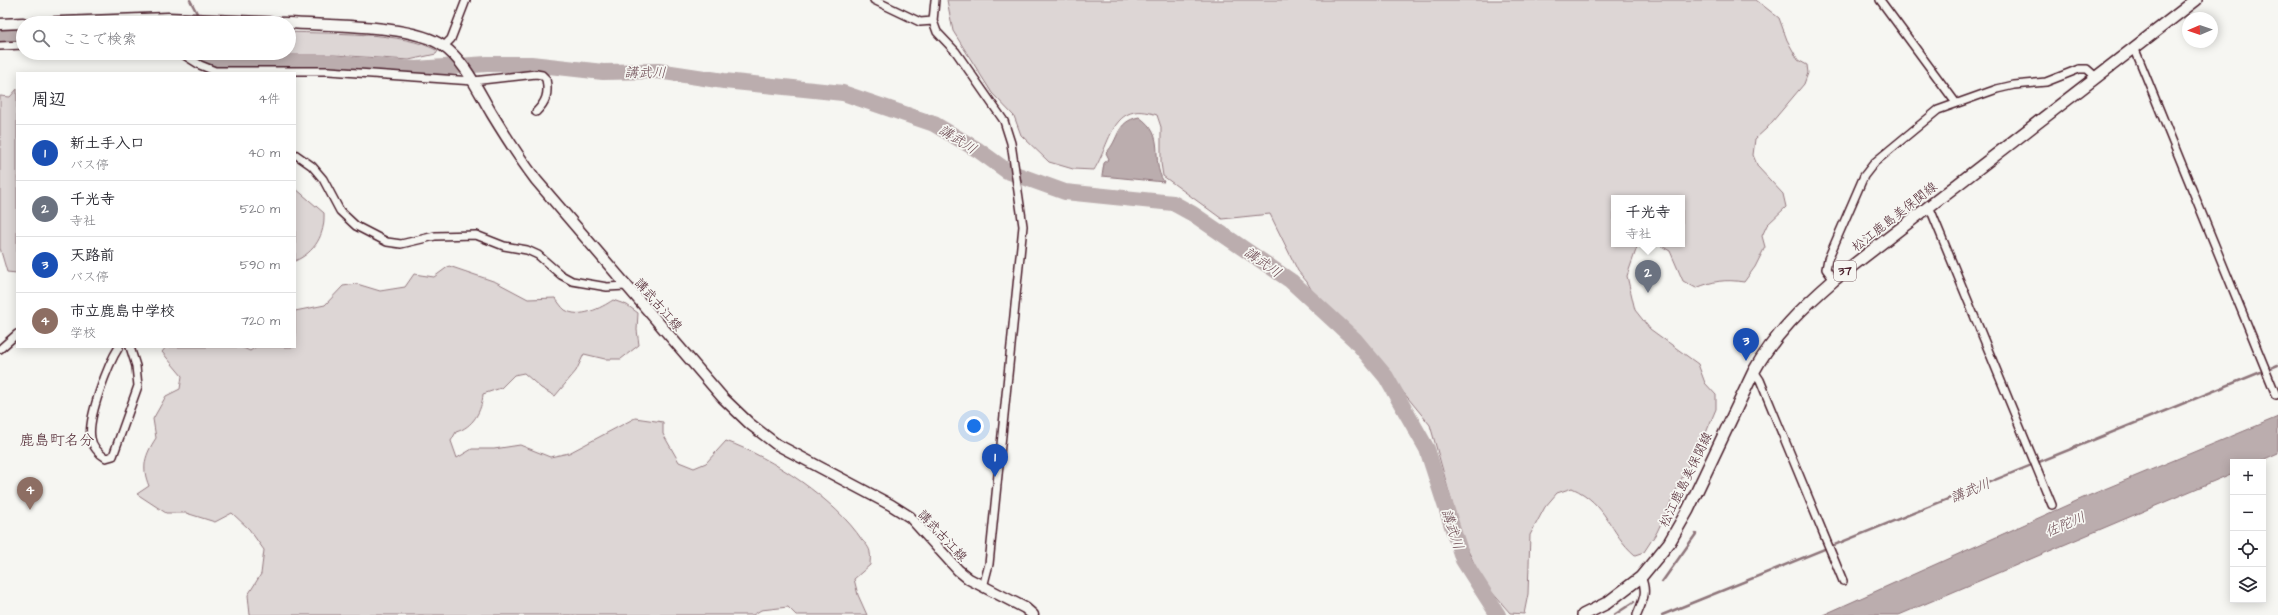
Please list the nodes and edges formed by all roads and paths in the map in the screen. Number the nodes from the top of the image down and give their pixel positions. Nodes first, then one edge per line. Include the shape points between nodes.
1 (466, 0) edge
2 (874, 0) edge
3 (935, 0) edge
4 (1880, 0) edge
5 (2196, 0) edge
6 (933, 21) junction
7 (296, 23) edge
8 (0, 24) edge
9 (16, 24) edge
10 (16, 45) edge
11 (0, 46) edge
12 (444, 46) junction
13 (2134, 48) junction
14 (192, 60) edge
15 (216, 72) edge
16 (2096, 77) junction
17 (472, 79) junction
18 (1956, 103) junction
19 (536, 112) dead end
20 (296, 155) edge
21 (1929, 206) junction
22 (1834, 280) junction
23 (626, 286) junction
24 (16, 335) edge
25 (118, 348) edge
26 (130, 348) edge
27 (0, 349) edge
28 (1754, 371) junction
29 (2276, 395) dead end
30 (2052, 505) dead end
31 (1641, 577) junction
32 (1843, 581) dead end
33 (984, 587) junction
34 (1033, 615) edge
35 (1583, 615) edge
36 (1637, 615) edge

1 - 12 street via 451,39
2 - 6 street via 920,22
3 - 6 street
4 - 18 street
5 - 13 main road, 松江鹿島美保関線 / 37
6 - 33 street via 937,32 956,52 1004,121 1014,164 1023,240 989,564
7 - 12 main road, 講武古江線 via 402,31 423,36
8 - 9 main road
10 - 11 street
12 - 17 main road, 講武古江線
13 - 16 main road, 松江鹿島美保関線 / 37
13 - 29 street
14 - 15 street
15 - 17 street via 329,71
16 - 18 street via 2087,70 2079,69 2046,82 2014,85
16 - 21 main road, 松江鹿島美保関線 / 37
17 - 19 street via 542,75 546,82 546,99
17 - 23 main road, 講武古江線 via 517,155
18 - 22 street via 1938,110 1875,162 1864,176 1828,259 1826,269
20 - 23 street via 312,166 323,179 340,211 356,226 387,242 401,244 435,236 476,235 538,255 572,281 607,287
21 - 22 main road, 松江鹿島美保関線 / 37
21 - 30 street
22 - 28 main road, 松江鹿島美保関線 / 37 via 1797,312 1766,350
23 - 33 main road, 講武古江線 via 750,424 776,444 910,517 958,570
24 - 27 street
25 - 26 street via 110,362 90,427 91,440 106,458 113,456 138,386 136,366
28 - 31 main road, 松江鹿島美保関線 / 37 via 1688,510 1669,543
28 - 32 street via 1760,380
31 - 35 main road, 松江鹿島美保関線 / 37 via 1606,603
31 - 36 street via 1646,588
33 - 34 main road, 講武古江線 via 1025,608

